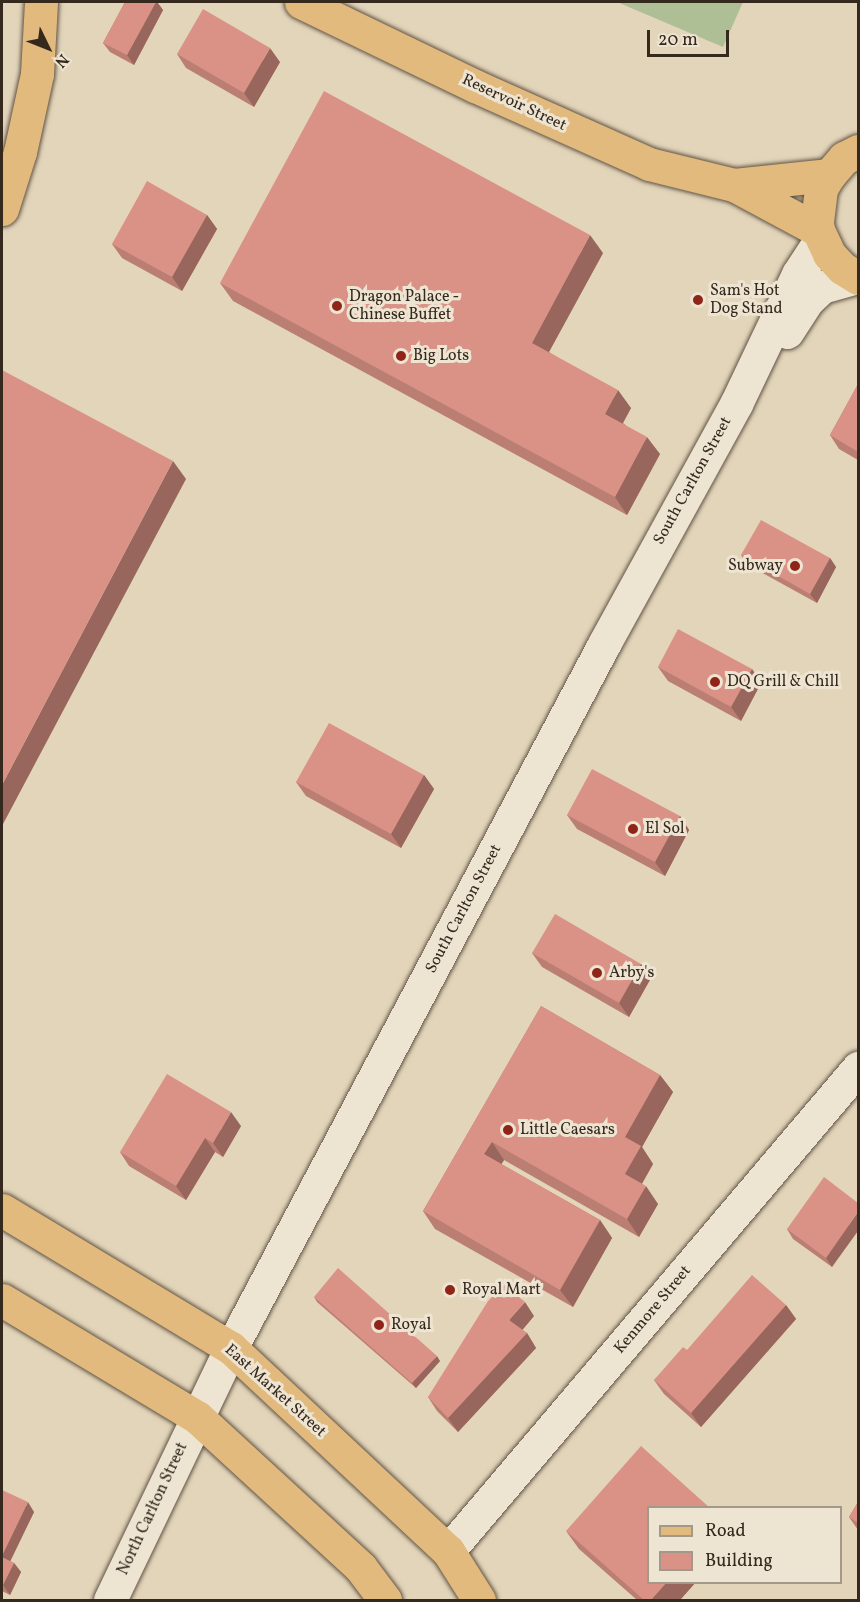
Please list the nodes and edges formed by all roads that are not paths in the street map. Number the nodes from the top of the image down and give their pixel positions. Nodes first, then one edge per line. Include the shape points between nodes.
1 (41, 2) edge
2 (301, 2) edge
3 (858, 151) edge
4 (829, 175) junction
5 (734, 185) junction
6 (2, 209) edge
7 (819, 235) junction
8 (858, 278) edge
9 (735, 404) junction
10 (858, 1068) edge
11 (2, 1210) edge
12 (2, 1300) edge
13 (231, 1348) junction
14 (197, 1417) junction
15 (448, 1551) junction
16 (110, 1600) edge
17 (385, 1600) edge
18 (479, 1600) edge

1 - 6 main road via 37,74 20,152
2 - 5 main road, Reservoir Street via 649,164
3 - 4 main road via 844,158
4 - 5 main road, Reservoir Street
4 - 7 main road via 818,206
5 - 7 main road, Reservoir Street
7 - 8 main road via 842,268
7 - 9 street, South Carlton Street
8 - 9 street, South Carlton Street via 822,287 808,300
9 - 13 street, South Carlton Street
10 - 15 street, Kenmore Street
11 - 13 main road, East Market Street
12 - 14 main road
13 - 14 street, South Carlton Street
13 - 15 main road, East Market Street
14 - 16 street, North Carlton Street
14 - 17 main road via 361,1568
15 - 18 main road, East Market Street

